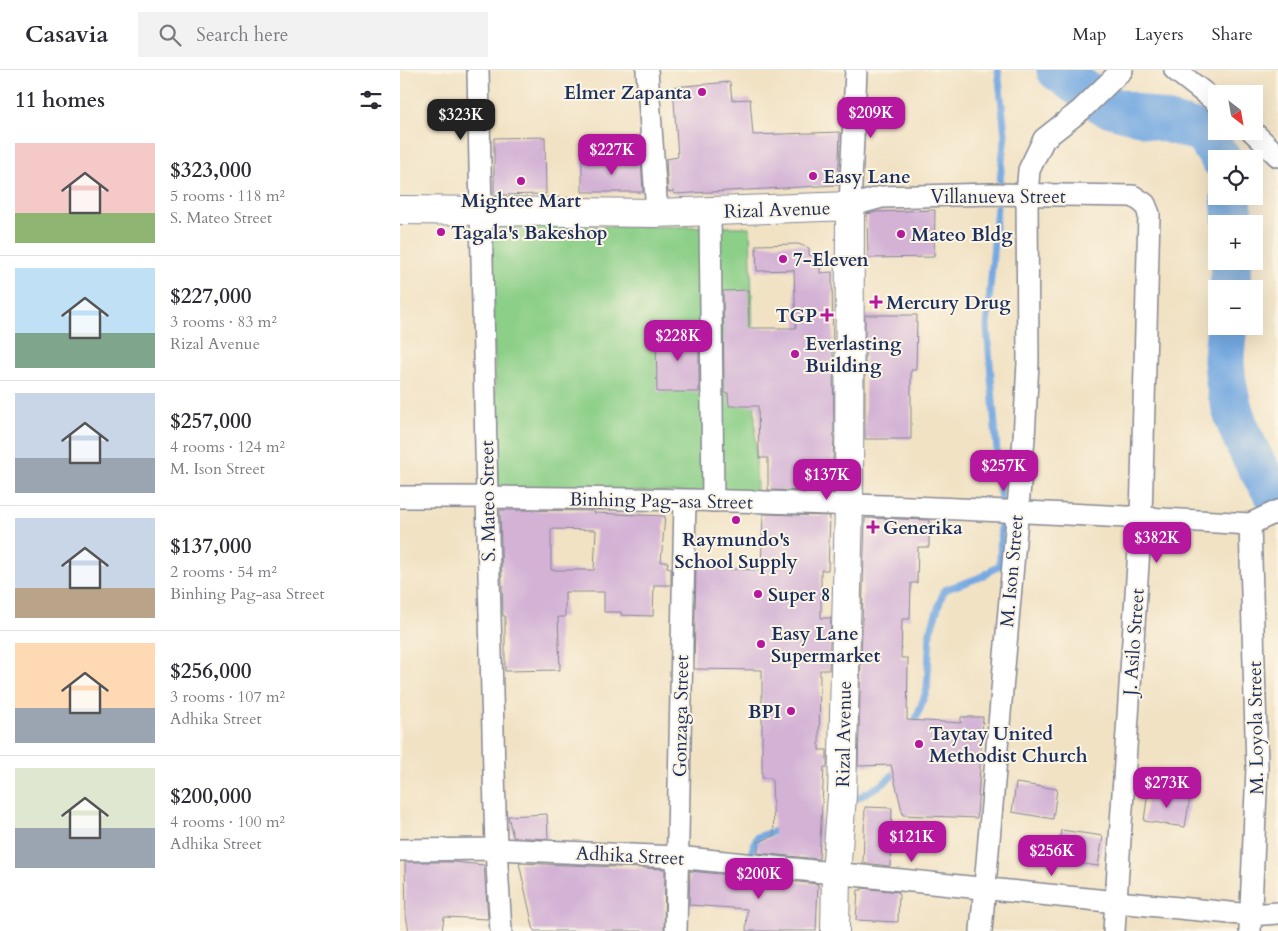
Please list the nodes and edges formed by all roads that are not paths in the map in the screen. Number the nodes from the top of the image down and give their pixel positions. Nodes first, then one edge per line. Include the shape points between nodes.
1 (478, 70) edge
2 (647, 70) edge
3 (856, 70) edge
4 (1122, 70) edge
5 (1175, 70) edge
6 (1208, 96) edge
7 (1261, 140) edge
8 (1278, 156) edge
9 (1027, 195) junction
10 (1145, 204) joint
11 (850, 206) junction
12 (400, 210) edge
13 (480, 211) junction
14 (710, 212) junction
15 (657, 213) junction
16 (400, 497) edge
17 (487, 497) junction
18 (685, 501) junction
19 (713, 501) junction
20 (848, 505) junction
21 (1016, 512) junction
22 (1274, 513) edge
23 (1141, 518) junction
24 (1250, 524) junction
25 (496, 849) junction
26 (400, 850) edge
27 (677, 857) junction
28 (836, 874) junction
29 (984, 888) junction
30 (1117, 902) junction
31 (1278, 913) edge
32 (1250, 923) edge
33 (501, 931) edge
34 (676, 931) edge
35 (836, 931) edge
36 (981, 931) edge
37 (1114, 931) edge

1 - 13 street, S. Mateo Street
2 - 15 street
3 - 11 street
4 - 9 street, M. Ison Street via 1082,110 1044,139 1029,170
5 - 6 street
7 - 8 street
9 - 10 street, Villanueva Street via 1133,196
9 - 11 street, Villanueva Street via 882,197
9 - 21 street, M. Ison Street via 1028,362
10 - 23 street, J. Asilo Street via 1149,214
11 - 14 main road, Rizal Avenue
11 - 20 main road, Rizal Avenue
12 - 13 main road, Rizal Avenue
13 - 15 main road, Rizal Avenue
13 - 17 street, S. Mateo Street
14 - 15 main road, Rizal Avenue
14 - 19 street
16 - 17 street, Binhing Pag-asa Street
17 - 18 street, Binhing Pag-asa Street
17 - 25 street, S. Mateo Street
18 - 19 street, Binhing Pag-asa Street
18 - 27 street, Gonzaga Street
19 - 20 street, Binhing Pag-asa Street
20 - 21 street, Binhing Pag-asa Street
20 - 28 main road, Rizal Avenue
21 - 23 street, Binhing Pag-asa Street
21 - 29 street, M. Ison Street
22 - 24 street, Binhing Pag-asa Street
23 - 24 street, Binhing Pag-asa Street
23 - 30 street, J. Asilo Street
24 - 32 street, M. Loyola Street via 1258,768
25 - 26 street, Adhika Street
25 - 27 street, Adhika Street
25 - 33 street, S. Mateo Street
27 - 28 street, Adhika Street
27 - 34 street, Gonzaga Street
28 - 29 street, Adhika Street
28 - 35 main road, Rizal Avenue
29 - 30 street, Adhika Street
29 - 36 street, M. Ison Street
30 - 32 street, Adhika Street
30 - 37 street, J. Asilo Street
31 - 32 street, Adhika Street

